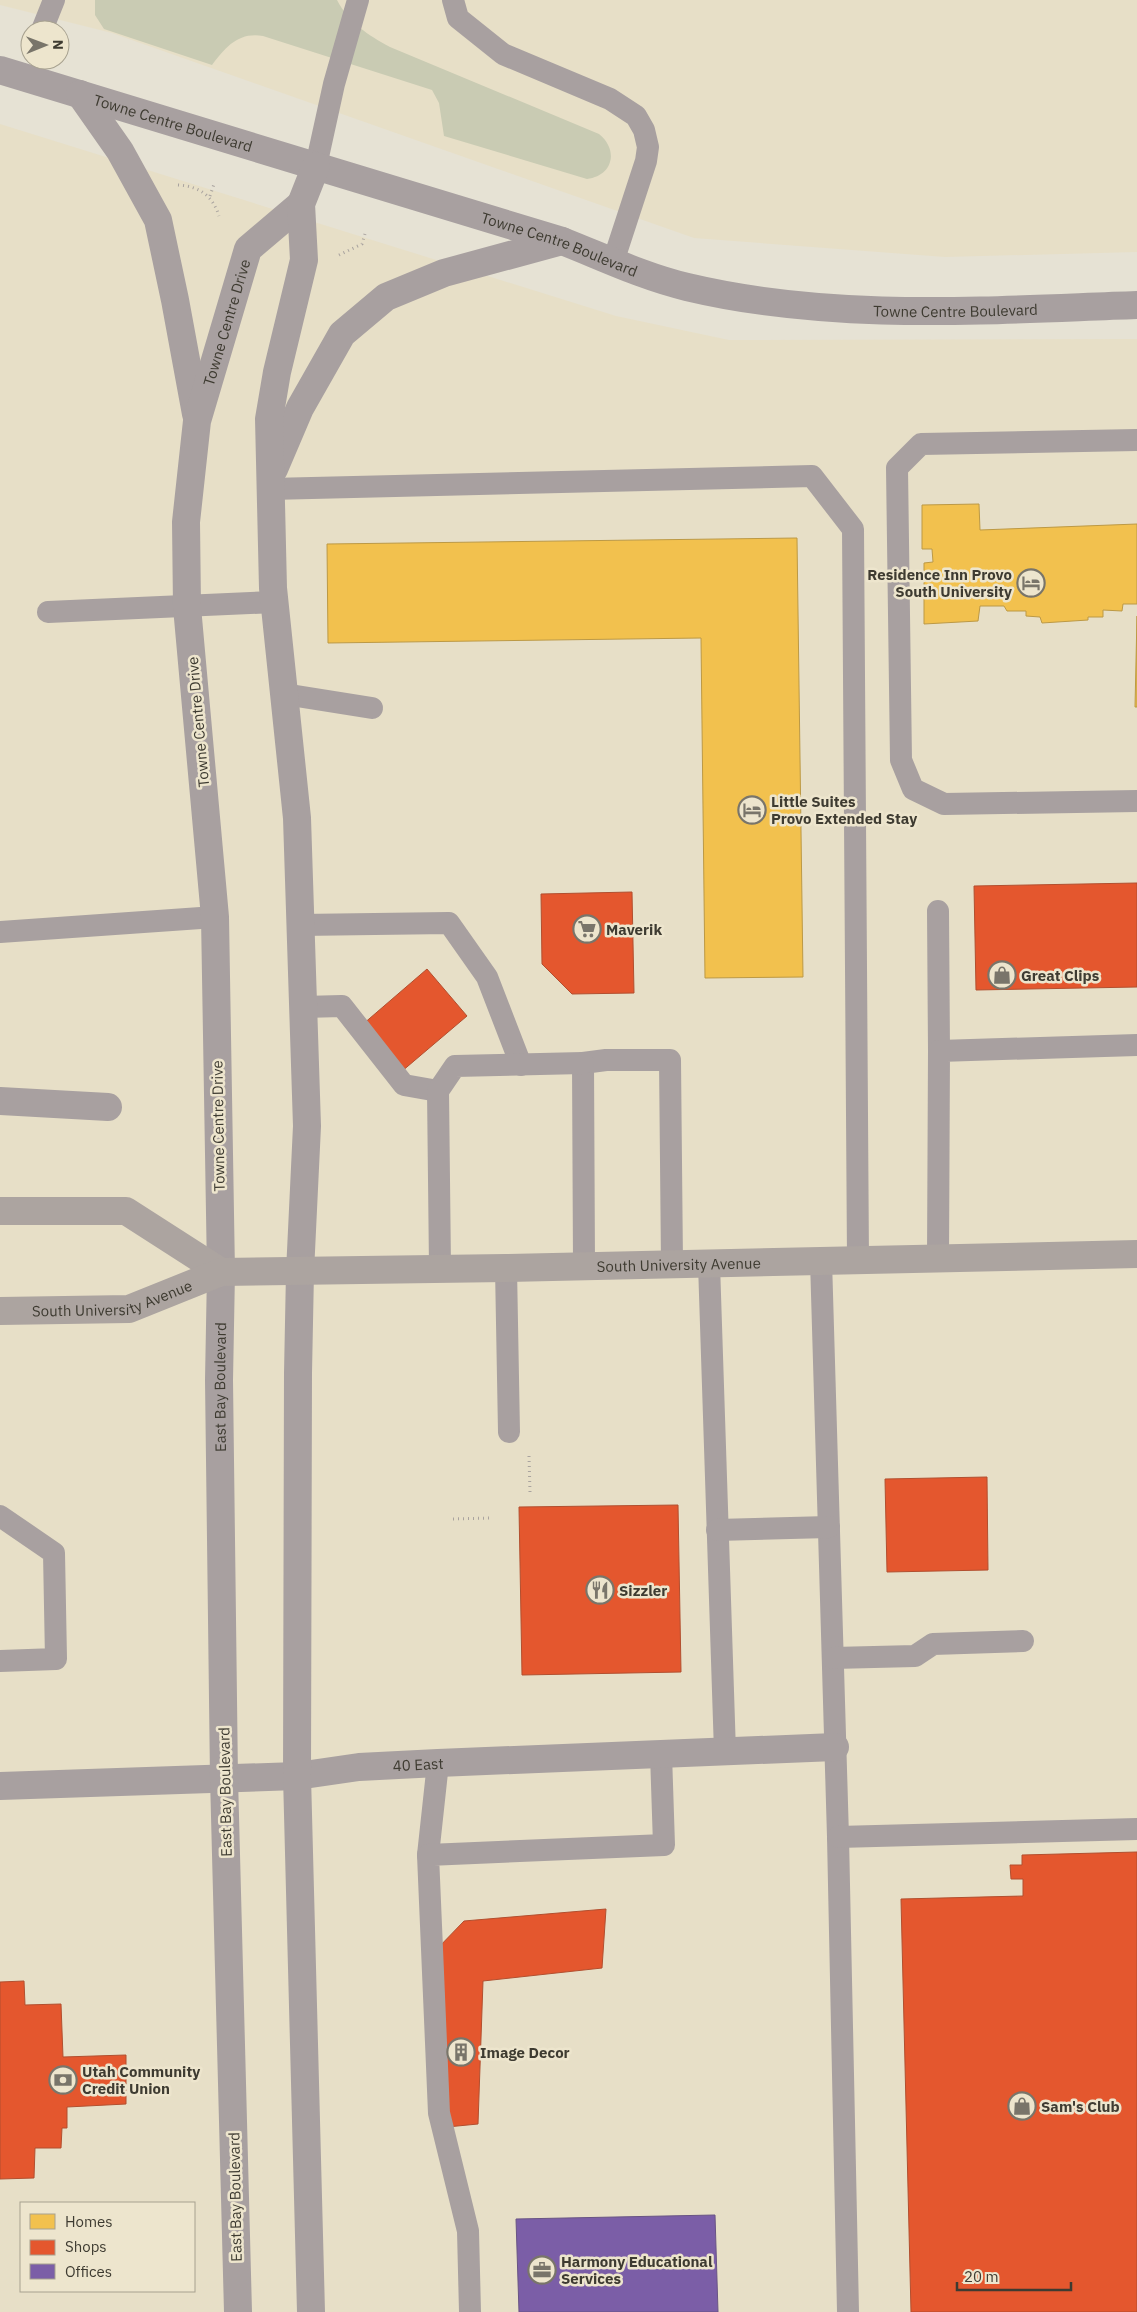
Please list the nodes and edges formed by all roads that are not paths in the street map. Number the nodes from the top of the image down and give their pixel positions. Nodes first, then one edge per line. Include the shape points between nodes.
1 (54, 0) edge
2 (358, 0) edge
3 (453, 0) edge
4 (46, 20) edge
5 (18, 69) edge
6 (80, 94) junction
7 (316, 166) junction
8 (301, 204) junction
9 (562, 241) junction
10 (613, 262) junction
11 (1137, 305) edge
12 (197, 421) junction
13 (1137, 440) edge
14 (270, 483) junction
15 (274, 602) junction
16 (187, 607) junction
17 (48, 612) dead end
18 (284, 694) junction
19 (372, 708) dead end
20 (1137, 801) edge
21 (938, 911) dead end
22 (214, 917) junction
23 (300, 925) junction
24 (0, 932) edge
25 (303, 1007) junction
26 (1137, 1045) edge
27 (939, 1051) junction
28 (583, 1063) junction
29 (521, 1065) junction
30 (438, 1091) junction
31 (0, 1101) edge
32 (108, 1107) dead end
33 (0, 1211) edge
34 (1137, 1254) edge
35 (938, 1258) junction
36 (821, 1260) junction
37 (858, 1260) junction
38 (672, 1264) junction
39 (709, 1264) junction
40 (584, 1265) junction
41 (440, 1268) junction
42 (506, 1268) junction
43 (221, 1272) junction
44 (300, 1272) junction
45 (0, 1311) edge
46 (509, 1432) dead end
47 (0, 1516) edge
48 (829, 1527) junction
49 (717, 1530) junction
50 (1024, 1641) dead end
51 (833, 1658) junction
52 (0, 1660) edge
53 (835, 1747) junction
54 (725, 1752) junction
55 (661, 1754) junction
56 (438, 1763) junction
57 (297, 1776) junction
58 (224, 1778) junction
59 (0, 1786) edge
60 (1137, 1829) edge
61 (838, 1838) junction
62 (428, 1855) junction
63 (238, 2312) edge
64 (311, 2312) edge
65 (470, 2312) edge
66 (848, 2312) edge

1 - 4 lane
2 - 7 lane via 334,84
3 - 10 lane via 458,18 503,54 610,99 636,116 648,147 646,161
5 - 6 street, Towne Centre Boulevard
6 - 7 street, Towne Centre Boulevard
6 - 12 street via 120,151 158,220
7 - 8 street, Towne Centre Drive
7 - 9 street, Towne Centre Boulevard
8 - 12 street, Towne Centre Drive via 248,249
8 - 14 street, Towne Centre Drive via 304,260 269,419
9 - 10 street, Towne Centre Boulevard
9 - 14 street via 444,273 386,297 342,334 300,408
10 - 11 street, Towne Centre Boulevard via 685,286 818,308 909,310
12 - 16 street, Towne Centre Drive via 186,522
13 - 20 lane via 920,444 897,468 901,760 913,789 944,804
14 - 15 street, Towne Centre Drive
14 - 37 lane via 812,476 853,529
15 - 16 lane
15 - 18 street, Towne Centre Drive
16 - 17 lane
16 - 22 street, Towne Centre Drive
18 - 19 lane
18 - 23 street, Towne Centre Drive via 297,818
21 - 27 lane
22 - 24 lane
22 - 43 street, Towne Centre Drive
23 - 25 street, Towne Centre Drive
23 - 29 lane via 449,923 487,977
25 - 30 lane via 342,1006 404,1085
25 - 44 street, Towne Centre Drive via 307,1136
26 - 27 lane
27 - 35 lane
28 - 29 lane
28 - 38 lane via 670,1060
28 - 40 lane
29 - 30 lane via 455,1066
30 - 41 lane
31 - 32 street
33 - 43 highway, South University Avenue via 126,1211
34 - 35 highway, South University Avenue
35 - 37 highway, South University Avenue
36 - 37 highway, South University Avenue
36 - 39 highway, South University Avenue
36 - 48 lane
38 - 39 highway, South University Avenue
38 - 40 highway, South University Avenue
39 - 49 lane
40 - 42 highway, South University Avenue
41 - 42 highway, South University Avenue
41 - 44 highway, South University Avenue
42 - 46 lane
43 - 44 highway, South University Avenue
43 - 45 highway, South University Avenue via 129,1309
43 - 58 street, East Bay Boulevard via 219,1380
44 - 57 street
47 - 52 lane via 54,1553 56,1659
48 - 49 lane
48 - 51 lane
49 - 54 lane
50 - 51 lane via 933,1644 915,1656
51 - 53 lane
53 - 54 street, 40 East
53 - 61 lane
54 - 55 street, 40 East
55 - 56 street, 40 East
55 - 62 lane via 664,1845
56 - 57 street, 40 East
56 - 62 lane
57 - 58 street, 40 East
57 - 64 street
58 - 59 street, 40 East
58 - 63 street, East Bay Boulevard
60 - 61 lane
61 - 66 lane
62 - 65 lane via 439,2113 468,2231

